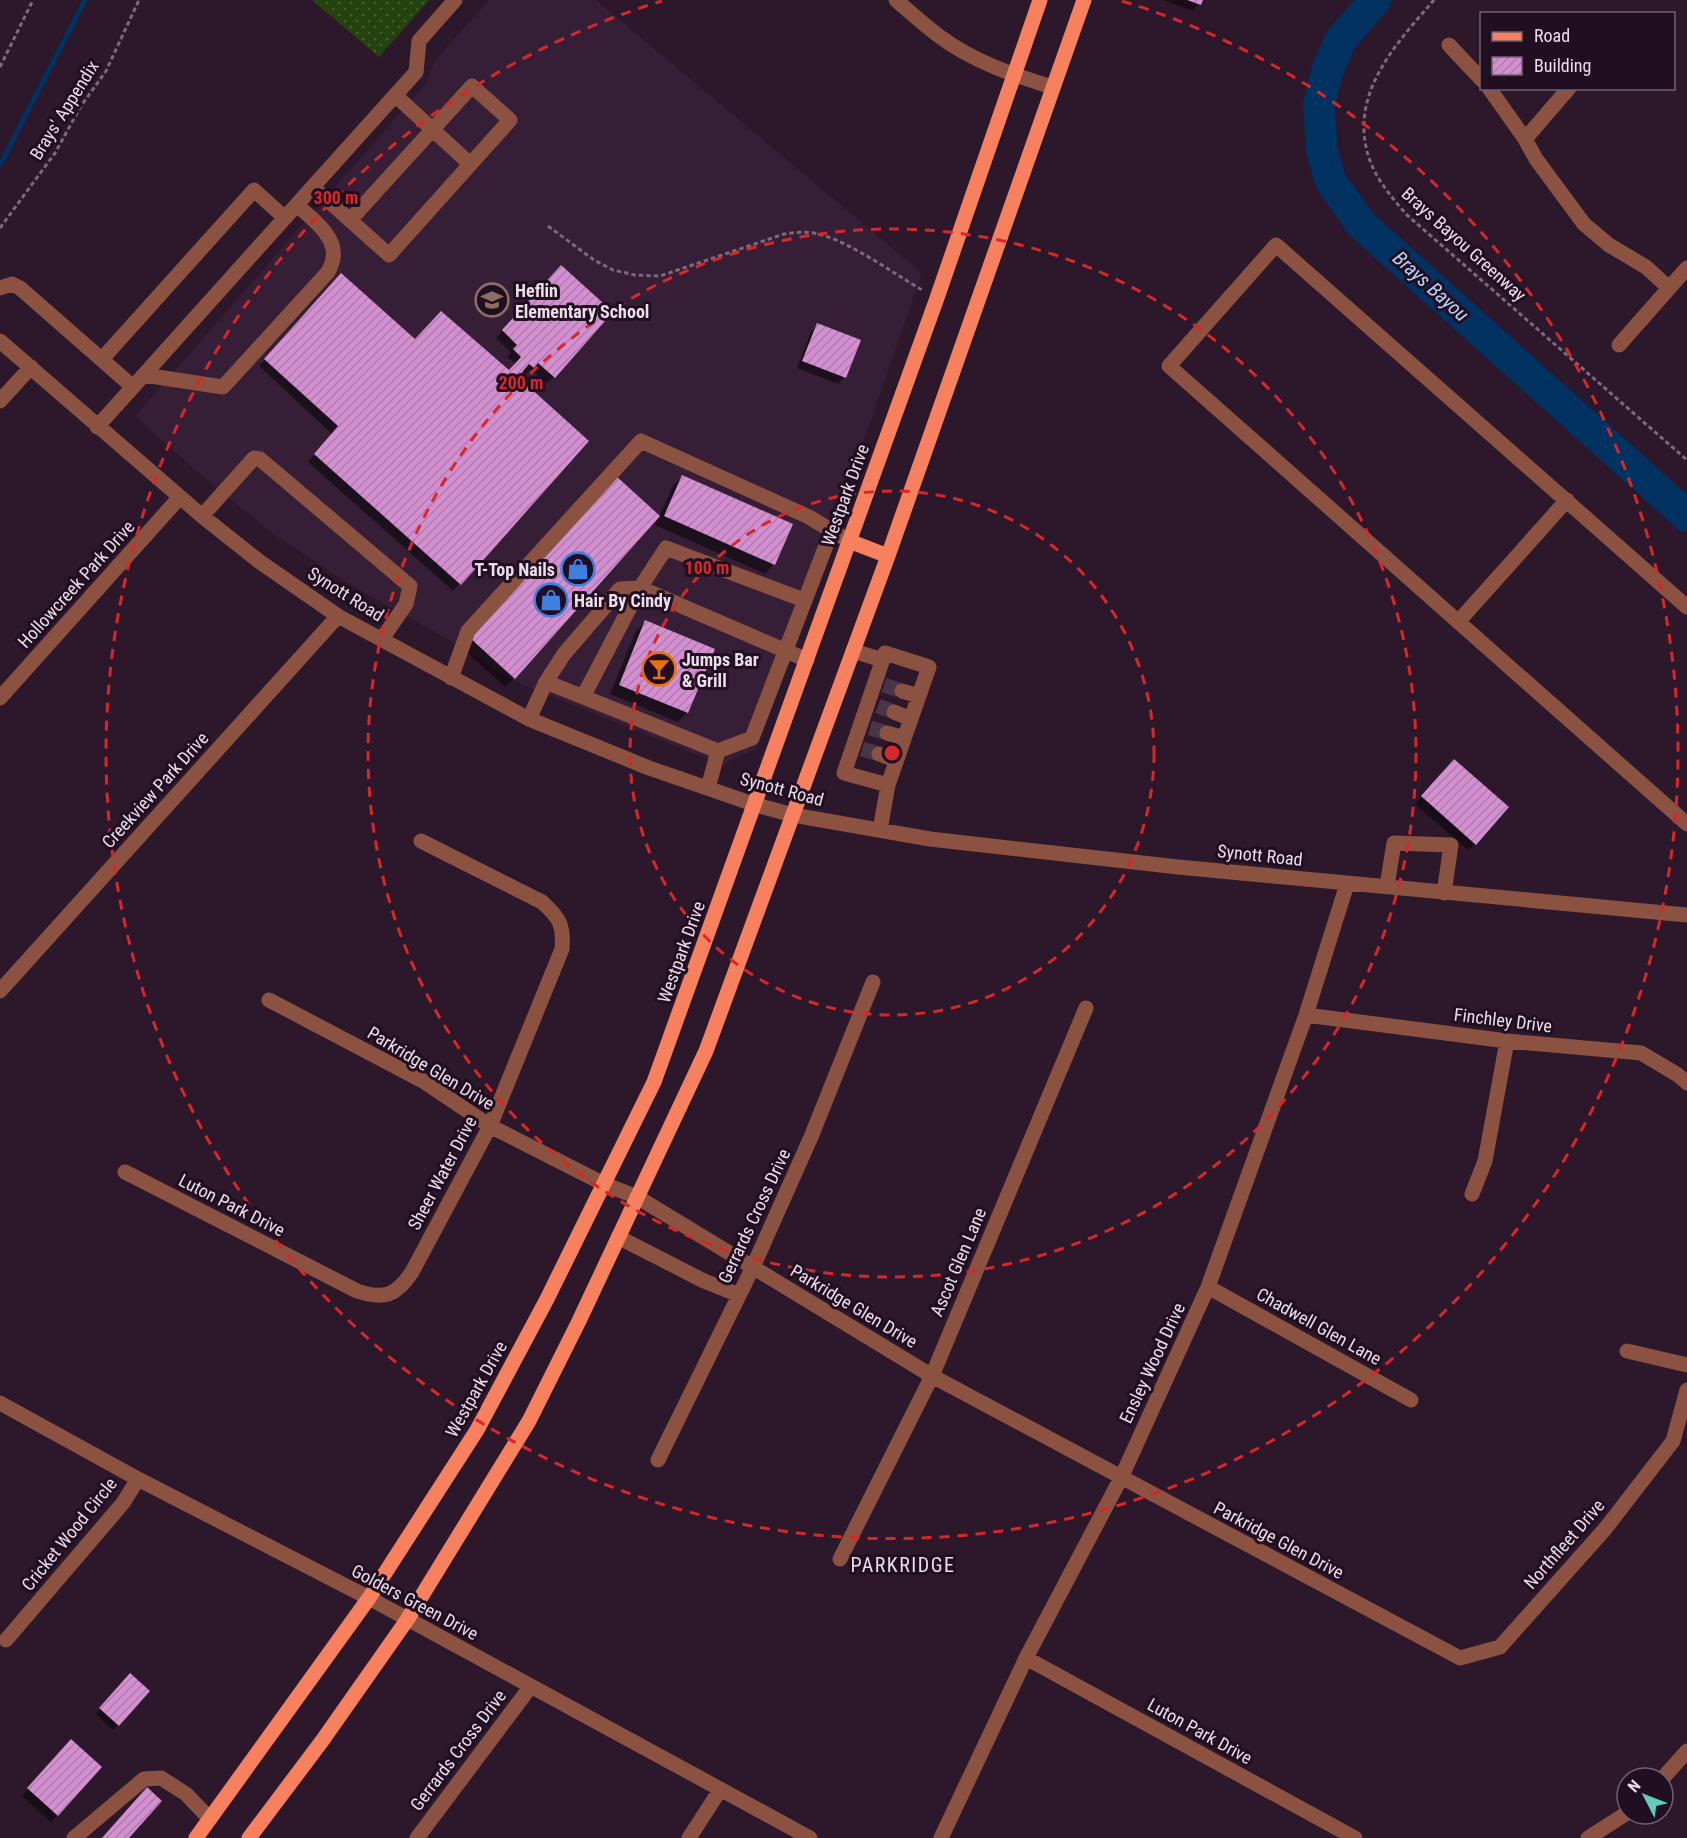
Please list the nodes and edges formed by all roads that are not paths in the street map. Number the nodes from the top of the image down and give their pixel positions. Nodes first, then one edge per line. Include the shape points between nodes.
1 (455, 0) edge
2 (896, 0) edge
3 (1040, 0) edge
4 (1083, 0) edge
5 (1449, 45) dead end
6 (1013, 75) junction
7 (1480, 78) edge
8 (1052, 87) junction
9 (1489, 90) edge
10 (1567, 90) edge
11 (396, 95) junction
12 (432, 129) junction
13 (1525, 139) junction
14 (470, 164) junction
15 (313, 187) junction
16 (297, 205) junction
17 (285, 218) junction
18 (351, 219) junction
19 (1687, 268) edge
20 (0, 288) edge
21 (1669, 288) junction
22 (0, 341) edge
23 (1619, 345) dead end
24 (102, 359) junction
25 (31, 368) junction
26 (144, 375) junction
27 (133, 387) junction
28 (0, 401) edge
29 (97, 427) junction
30 (180, 497) junction
31 (1567, 500) junction
32 (202, 516) junction
33 (832, 530) junction
34 (849, 541) junction
35 (888, 556) junction
36 (640, 588) junction
37 (804, 600) junction
38 (1687, 607) edge
39 (338, 616) junction
40 (1458, 622) junction
41 (382, 639) junction
42 (785, 651) junction
43 (853, 651) junction
44 (807, 660) junction
45 (883, 660) junction
46 (451, 678) junction
47 (546, 682) junction
48 (902, 691) tunnel mouth
49 (584, 695) junction
50 (919, 696) junction
51 (0, 698) edge
52 (894, 712) tunnel mouth
53 (911, 718) junction
54 (529, 719) junction
55 (887, 733) tunnel mouth
56 (904, 738) junction
57 (718, 751) junction
58 (879, 754) tunnel mouth
59 (896, 760) junction
60 (888, 785) junction
61 (708, 788) junction
62 (756, 805) junction
63 (793, 815) junction
64 (1687, 824) edge
65 (880, 830) junction
66 (421, 841) dead end
67 (1347, 884) junction
68 (1388, 886) junction
69 (1444, 893) junction
70 (1687, 915) edge
71 (873, 982) dead end
72 (0, 991) edge
73 (269, 1000) dead end
74 (1086, 1008) dead end
75 (1306, 1015) junction
76 (1507, 1041) junction
77 (1687, 1083) edge
78 (490, 1126) junction
79 (125, 1172) dead end
80 (604, 1184) junction
81 (1472, 1194) dead end
82 (637, 1197) junction
83 (618, 1238) junction
84 (753, 1267) junction
85 (322, 1272) joint
86 (1208, 1287) junction
87 (739, 1295) junction
88 (1627, 1351) dead end
89 (1687, 1365) edge
90 (932, 1376) junction
91 (1687, 1390) edge
92 (1411, 1400) dead end
93 (0, 1403) edge
94 (658, 1460) dead end
95 (1121, 1478) junction
96 (138, 1479) junction
97 (840, 1559) dead end
98 (369, 1598) junction
99 (406, 1620) junction
100 (1424, 1639) joint
101 (6, 1640) dead end
102 (1026, 1658) junction
103 (531, 1686) junction
104 (1687, 1751) edge
105 (1674, 1766) edge
106 (720, 1790) junction
107 (210, 1819) junction
108 (1615, 1821) edge
109 (74, 1838) edge
110 (196, 1838) edge
111 (249, 1838) edge
112 (417, 1838) edge
113 (689, 1838) edge
114 (810, 1838) edge
115 (941, 1838) edge
116 (1355, 1838) edge
117 (1588, 1838) edge

1 - 11 street via 419,41 416,72
2 - 6 street via 939,37
3 - 6 main road, Westpark Drive
4 - 8 main road
5 - 7 street
6 - 8 street
6 - 34 main road, Westpark Drive
8 - 35 main road
9 - 13 street
10 - 13 street
11 - 12 street
11 - 15 street
12 - 14 street
12 - 14 street via 472,86 510,120
12 - 18 street
13 - 21 street via 1584,224
14 - 18 street via 389,255
15 - 16 street
15 - 18 street
16 - 17 street
16 - 26 street via 332,244 328,272 223,387
17 - 24 street via 254,190
17 - 26 street
19 - 21 street
20 - 24 street via 12,284 20,288
21 - 23 street
22 - 25 street, Synott Road
24 - 27 street
25 - 28 street
25 - 29 street, Synott Road
26 - 27 street
27 - 29 street
29 - 30 street, Synott Road
30 - 32 street, Synott Road
30 - 51 street, Hollowcreek Park Drive
31 - 38 street
31 - 40 street
31 - 40 street via 1276,245 1169,366
32 - 39 street, Synott Road
32 - 41 street via 254,458 260,459 410,586 406,604
33 - 34 street
33 - 37 street
33 - 46 street via 641,441 468,631
34 - 35 main road
34 - 44 main road, Westpark Drive
35 - 43 main road
36 - 37 street via 666,548
36 - 42 street
36 - 47 street via 620,589 564,654
36 - 49 street
37 - 42 street
39 - 41 street, Synott Road
39 - 72 street, Creekview Park Drive
40 - 64 street
41 - 46 street, Synott Road
42 - 44 street
42 - 57 street via 752,738
43 - 45 street
43 - 63 main road
44 - 62 main road, Westpark Drive
45 - 50 street via 885,653 929,666
45 - 60 street via 873,705 844,773
46 - 54 street, Synott Road
47 - 49 street
47 - 54 street
48 - 50 street
49 - 57 street
50 - 53 street
52 - 53 street
53 - 56 street
54 - 61 street, Synott Road
55 - 56 street
56 - 59 street
57 - 61 street
58 - 59 street
59 - 60 street
60 - 65 street
61 - 62 street, Synott Road
62 - 63 street, Synott Road
62 - 80 main road, Westpark Drive via 654,1082
63 - 65 street, Synott Road
63 - 82 main road via 706,1051
65 - 67 street, Synott Road via 930,839
66 - 78 street, Sheer Water Drive via 542,902 555,914 564,931 562,949
67 - 68 street, Synott Road
67 - 75 street, Ensley Wood Drive
68 - 69 street, Synott Road
68 - 69 street via 1394,843 1451,845
69 - 70 street, Synott Road
71 - 84 street, Gerrards Cross Drive via 811,1137
73 - 78 street, Parkridge Glen Drive via 423,1081
74 - 90 street, Ascot Glen Lane
75 - 76 street, Finchley Drive
75 - 86 street, Ensley Wood Drive
76 - 77 street, Finchley Drive via 1641,1053
76 - 81 street via 1485,1161
78 - 80 street, Parkridge Glen Drive
78 - 85 street, Sheer Water Drive via 402,1286 374,1297
79 - 85 street, Luton Park Drive
80 - 82 street, Parkridge Glen Drive
80 - 98 main road, Westpark Drive via 477,1430
82 - 83 main road
82 - 84 street, Parkridge Glen Drive
83 - 87 street
83 - 99 main road via 529,1421
84 - 87 street, Gerrards Cross Drive
84 - 90 street, Parkridge Glen Drive
86 - 92 street, Chadwell Glen Lane
86 - 95 street, Ensley Wood Drive
87 - 94 street, Gerrards Cross Drive
88 - 89 street
90 - 95 street, Parkridge Glen Drive
90 - 97 street, Ascot Glen Lane
91 - 100 street, Northfleet Drive via 1672,1441 1605,1529 1500,1647 1460,1658
93 - 96 street, Golders Green Drive
95 - 100 street, Parkridge Glen Drive
95 - 102 street, Ensley Wood Drive
96 - 98 street, Golders Green Drive
96 - 101 street, Cricket Wood Circle via 123,1503
98 - 99 street, Golders Green Drive
98 - 107 main road, Westpark Drive
99 - 103 street, Golders Green Drive
99 - 111 main road
102 - 115 street, Ensley Wood Drive
102 - 116 street, Luton Park Drive
103 - 106 street, Golders Green Drive
103 - 112 street, Gerrards Cross Drive
104 - 105 street
106 - 113 street
106 - 114 street, Golders Green Drive
107 - 109 street via 186,1794 161,1778 144,1779
107 - 110 main road, Westpark Drive
108 - 117 street

